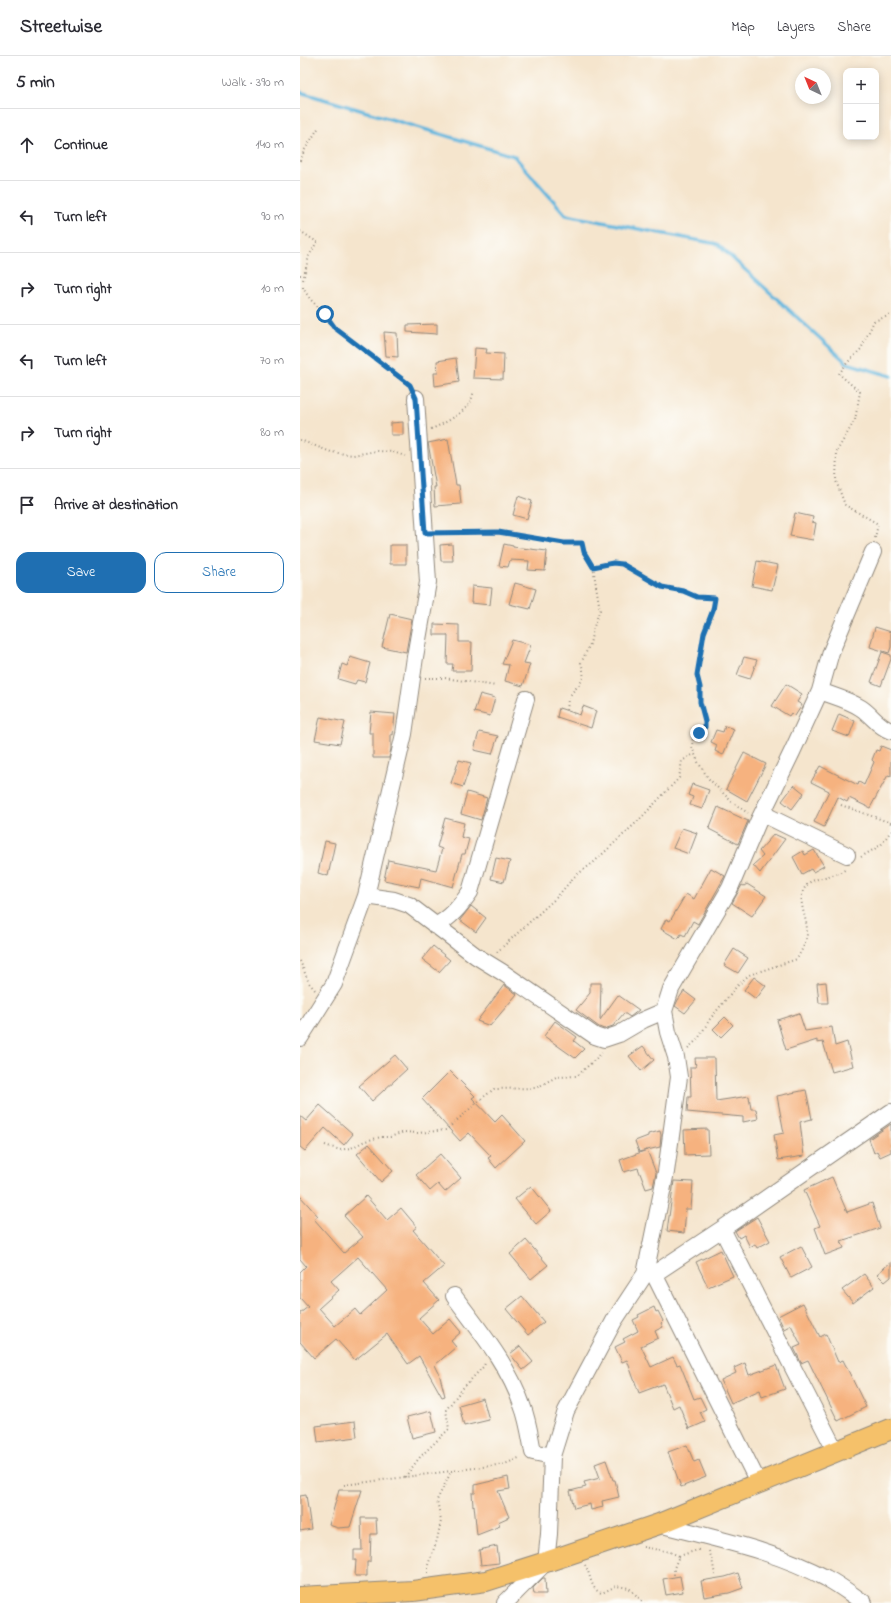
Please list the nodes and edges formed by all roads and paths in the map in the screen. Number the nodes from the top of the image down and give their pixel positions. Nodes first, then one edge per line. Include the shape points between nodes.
1 (319, 127) dead end
2 (300, 161) edge
3 (300, 231) edge
4 (300, 275) edge
5 (304, 275) junction
6 (891, 315) edge
7 (474, 391) dead end
8 (416, 398) joint
9 (418, 433) junction
10 (300, 440) edge
11 (405, 456) dead end
12 (425, 533) junction
13 (873, 552) joint
14 (593, 567) junction
15 (412, 678) junction
16 (496, 686) dead end
17 (820, 691) junction
18 (526, 699) dead end
19 (567, 710) dead end
20 (891, 730) edge
21 (695, 754) junction
22 (841, 805) dead end
23 (761, 818) junction
24 (891, 823) edge
25 (891, 831) edge
26 (849, 859) junction
27 (366, 896) junction
28 (435, 926) junction
29 (300, 961) edge
30 (486, 962) junction
31 (324, 999) junction
32 (664, 1011) junction
33 (300, 1038) edge
34 (604, 1039) junction
35 (676, 1057) junction
36 (891, 1112) edge
37 (325, 1145) dead end
38 (722, 1229) junction
39 (649, 1274) junction
40 (454, 1296) dead end
41 (491, 1347) junction
42 (891, 1429) edge
43 (533, 1452) junction
44 (836, 1452) junction
45 (552, 1456) junction
46 (451, 1471) junction
47 (405, 1477) junction
48 (758, 1482) junction
49 (344, 1485) dead end
50 (659, 1524) junction
51 (638, 1546) dead end
52 (702, 1549) dead end
53 (708, 1551) dead end
54 (679, 1556) junction
55 (546, 1562) junction
56 (715, 1574) dead end
57 (674, 1576) dead end
58 (429, 1589) junction
59 (304, 1599) edge
60 (505, 1603) edge
61 (864, 1603) edge

1 - 2 path
3 - 5 path via 317,242 309,256
4 - 5 path
5 - 8 path via 303,288 335,328 410,385
6 - 13 path via 874,321 861,349 839,374 860,392 855,420 837,451 836,481 845,505 878,524
7 - 9 path via 471,402 458,414 438,427
8 - 9 street
9 - 12 street
10 - 11 path via 331,452 353,455 377,451
12 - 14 path via 498,532 564,543 582,543
12 - 15 street via 428,582
13 - 17 street via 831,652
14 - 19 path via 600,610 590,644 581,662 584,679 568,699
14 - 21 path via 622,564 662,587 697,597 715,598 704,633 697,675 705,727 693,737 692,747
15 - 16 path via 445,678
15 - 27 street via 404,734
17 - 20 street via 860,707 879,725
17 - 23 street
18 - 28 street via 470,892 446,920
21 - 23 path via 708,778 733,803
21 - 30 path via 682,761 679,778 617,841 574,876 557,897
22 - 24 path
23 - 26 street
23 - 32 street via 730,888 671,989
25 - 26 path via 881,845
26 - 35 path via 844,870 810,882 803,890 801,903 807,933 797,959 748,975 714,1013 698,1039
27 - 28 street via 409,905
27 - 31 street via 334,984
28 - 30 street
29 - 31 path via 309,983
30 - 34 street via 595,1036
31 - 33 street
32 - 34 street
32 - 35 street
34 - 37 path via 604,1051 577,1076 556,1077 536,1088 494,1089 446,1130 404,1132 340,1150
35 - 39 street via 679,1077
36 - 38 street
38 - 39 street
38 - 44 street
39 - 45 street via 614,1320 566,1411
39 - 48 street
40 - 41 street
41 - 43 street via 512,1380 522,1403
41 - 47 path via 484,1366 462,1388 446,1410 449,1429 420,1457
42 - 44 main road
43 - 45 street
43 - 46 path via 506,1464
44 - 48 main road
45 - 55 street via 550,1534
46 - 47 path
46 - 58 path via 437,1500 442,1521 428,1565
47 - 49 path
48 - 50 main road
50 - 55 main road
50 - 61 street via 791,1561 827,1578
51 - 54 path
52 - 54 path
53 - 56 path
54 - 57 path
55 - 58 main road via 486,1581
55 - 60 street
58 - 59 main road

